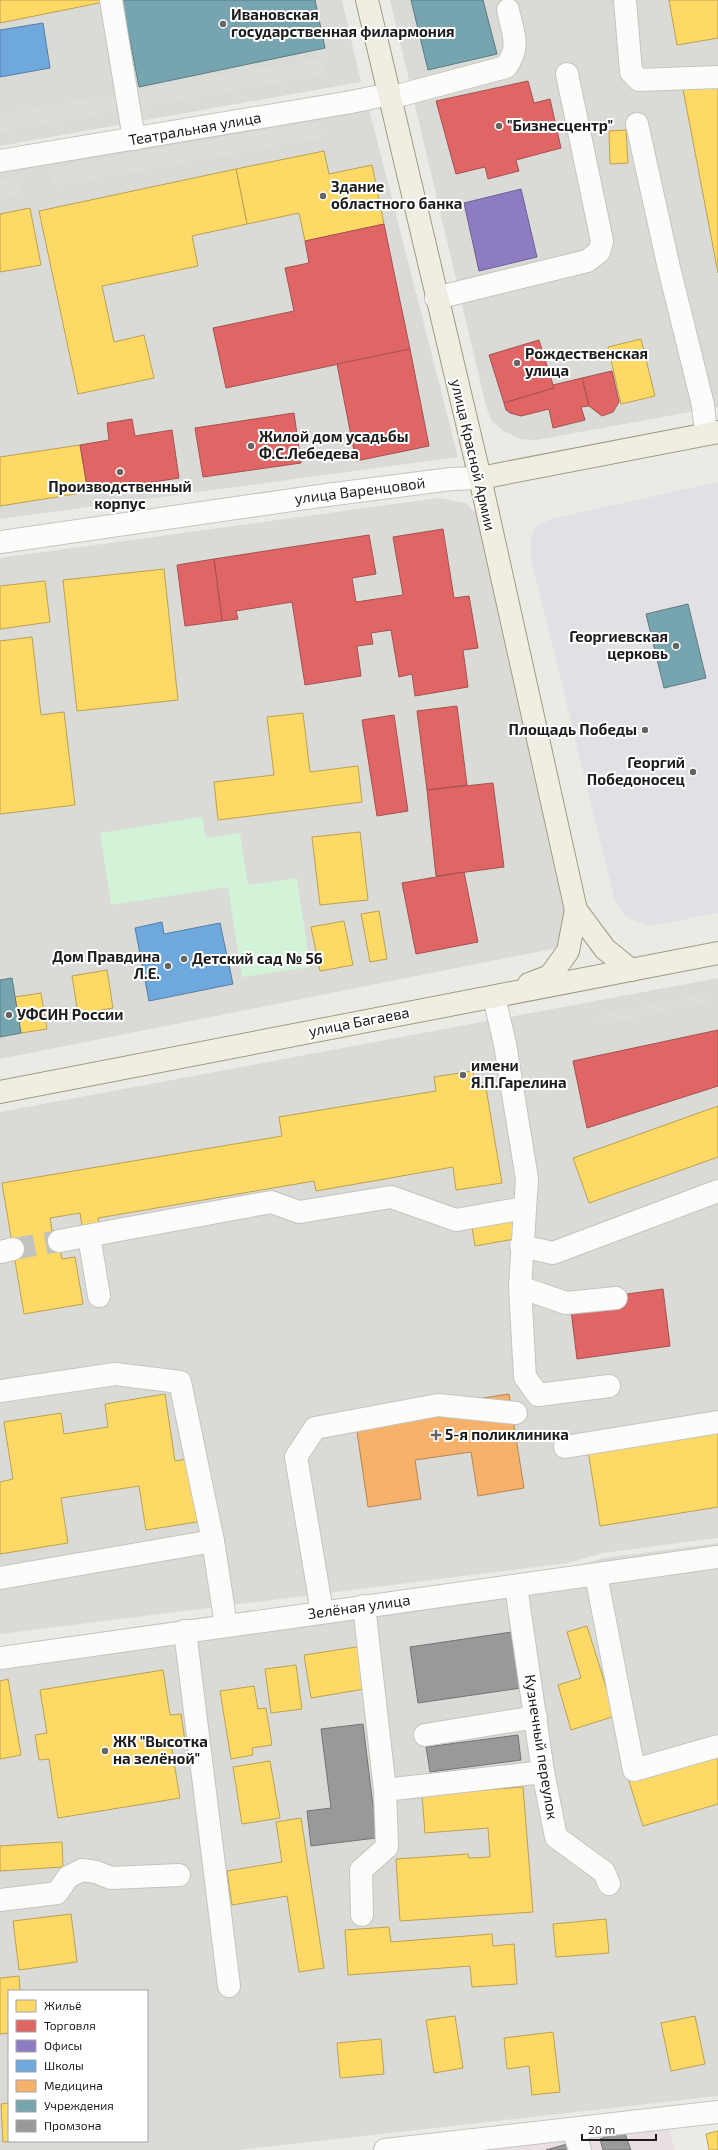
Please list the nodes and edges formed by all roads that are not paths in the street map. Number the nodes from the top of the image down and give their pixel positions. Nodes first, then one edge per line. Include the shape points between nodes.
1 (111, 0) edge
2 (367, 0) edge
3 (625, 0) edge
4 (508, 10) dead end
5 (567, 74) dead end
6 (718, 78) edge
7 (390, 96) junction
8 (638, 124) dead end
9 (134, 139) junction
10 (0, 161) edge
11 (436, 298) junction
12 (712, 433) edge
13 (480, 478) junction
14 (0, 542) edge
15 (576, 910) junction
16 (718, 953) edge
17 (631, 970) junction
18 (494, 997) junction
19 (0, 1092) edge
20 (718, 1191) edge
21 (524, 1208) junction
22 (89, 1236) junction
23 (59, 1241) tunnel mouth
24 (521, 1246) junction
25 (520, 1287) junction
26 (100, 1296) dead end
27 (616, 1298) dead end
28 (609, 1386) dead end
29 (0, 1391) edge
30 (516, 1413) dead end
31 (718, 1422) edge
32 (565, 1447) dead end
33 (212, 1541) junction
34 (718, 1558) edge
35 (596, 1575) junction
36 (0, 1578) edge
37 (516, 1586) junction
38 (364, 1606) junction
39 (322, 1612) junction
40 (226, 1625) junction
41 (185, 1631) junction
42 (0, 1658) edge
43 (536, 1718) junction
44 (425, 1735) dead end
45 (718, 1746) edge
46 (543, 1772) junction
47 (385, 1790) junction
48 (179, 1875) dead end
49 (609, 1884) dead end
50 (0, 1900) edge
51 (362, 1915) dead end
52 (229, 1986) dead end
53 (718, 2112) edge
54 (573, 2129) junction
55 (507, 2144) edge
56 (385, 2150) edge
57 (580, 2150) edge

1 - 9 street
2 - 7 main road, улица Красной Армии
3 - 6 street via 632,72 639,80
4 - 7 street, Театральная улица via 516,45 514,55 506,67
5 - 11 street via 602,241 598,252 587,261
7 - 9 street, Театральная улица
7 - 11 main road, улица Красной Армии
8 - 12 street via 669,268
9 - 10 street, Театральная улица
11 - 13 main road, улица Красной Армии
12 - 13 main road, улица Варенцовой
13 - 14 street, улица Варенцовой via 451,479 326,495
13 - 15 main road, улица Красной Армии
15 - 17 main road, улица Красной Армии via 605,949
15 - 18 main road, улица Красной Армии via 568,951 550,976
16 - 17 main road, улица Багаева
17 - 18 main road, улица Багаева
18 - 19 main road, улица Багаева
18 - 21 street via 505,1044 527,1179
20 - 24 street via 553,1253
21 - 22 street via 456,1220 391,1197 298,1212 271,1202
21 - 24 street
22 - 23 street
22 - 26 street
24 - 25 street
25 - 27 street via 566,1303
25 - 28 street via 525,1377 538,1395
29 - 33 street via 115,1374 180,1382
30 - 39 street via 438,1404 315,1428 296,1457
31 - 32 street
33 - 36 street
33 - 40 street
34 - 35 street, Зелёная улица
35 - 37 street, Зелёная улица
35 - 45 street via 634,1770
37 - 38 street, Зелёная улица
37 - 43 street, Кузнечный переулок
38 - 39 street, Зелёная улица
38 - 47 street
39 - 40 street, Зелёная улица
40 - 41 street, Зелёная улица
41 - 42 street, Зелёная улица
41 - 52 street
43 - 44 street
43 - 46 street, Кузнечный переулок
46 - 47 street
46 - 49 street, Кузнечный переулок via 556,1837 604,1872
47 - 51 street via 388,1847 361,1870
48 - 50 street via 111,1878 82,1870 68,1877 57,1893
53 - 54 street
54 - 55 street
54 - 57 street
55 - 56 street

